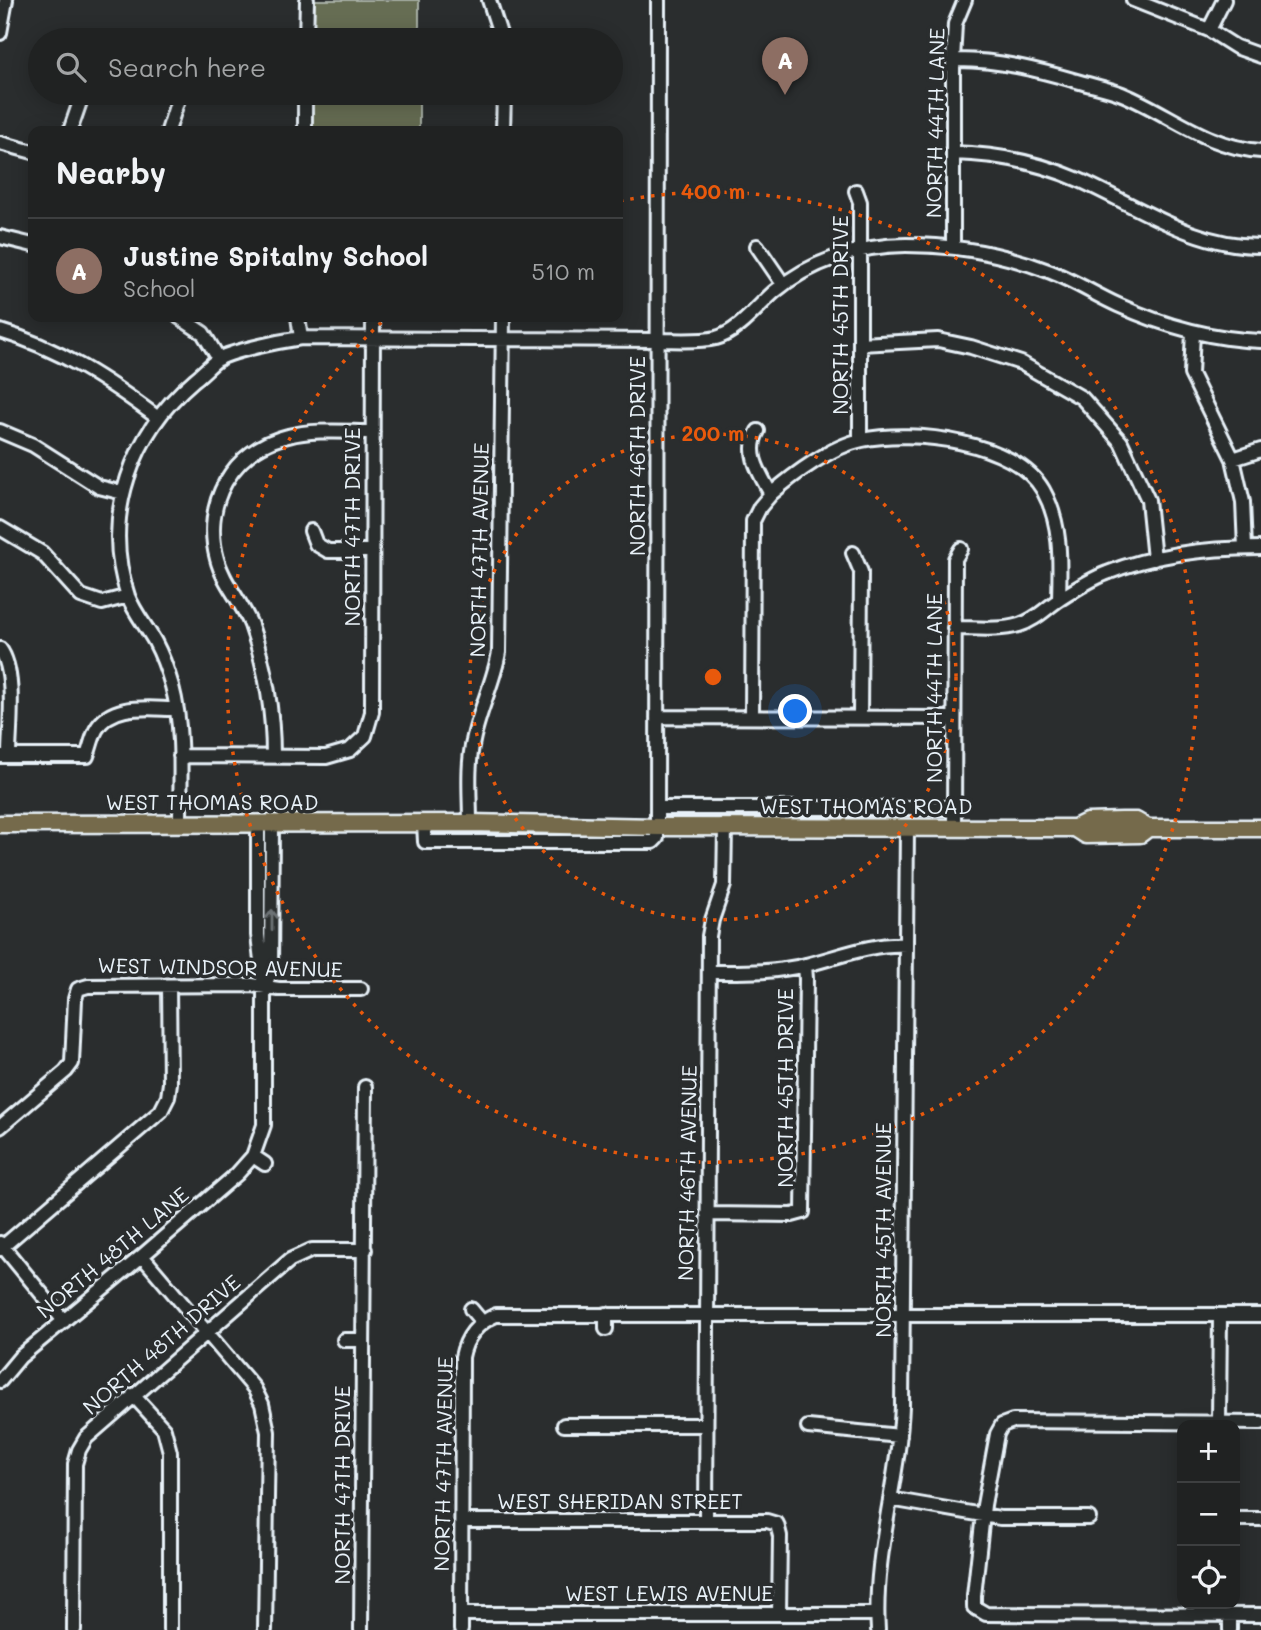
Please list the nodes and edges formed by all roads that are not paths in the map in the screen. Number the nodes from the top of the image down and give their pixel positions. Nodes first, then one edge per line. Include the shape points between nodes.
1 (6, 0) edge
2 (307, 0) edge
3 (489, 0) edge
4 (658, 0) edge
5 (965, 0) edge
6 (1133, 0) edge
7 (1224, 0) edge
8 (306, 28) edge
9 (498, 28) edge
10 (1209, 30) junction
11 (0, 33) edge
12 (1261, 56) edge
13 (953, 60) junction
14 (79, 105) edge
15 (176, 105) edge
16 (306, 105) edge
17 (504, 105) edge
18 (72, 126) edge
19 (170, 126) edge
20 (305, 126) edge
21 (503, 126) edge
22 (0, 144) edge
23 (28, 151) edge
24 (1261, 151) edge
25 (953, 153) junction
26 (856, 191) dead end
27 (0, 237) edge
28 (28, 244) edge
29 (757, 246) dead end
30 (1261, 246) edge
31 (953, 247) junction
32 (861, 249) junction
33 (783, 284) junction
34 (186, 322) edge
35 (299, 322) edge
36 (373, 322) edge
37 (503, 322) edge
38 (0, 331) edge
39 (1193, 332) junction
40 (301, 338) junction
41 (503, 339) junction
42 (373, 340) junction
43 (658, 340) junction
44 (1261, 341) edge
45 (860, 344) junction
46 (219, 359) junction
47 (844, 372) dead end
48 (859, 374) junction
49 (158, 418) junction
50 (0, 430) edge
51 (758, 431) dead end
52 (373, 432) junction
53 (860, 440) junction
54 (1261, 450) edge
55 (1233, 459) junction
56 (122, 493) junction
57 (771, 494) junction
58 (0, 527) edge
59 (311, 531) dead end
60 (1245, 548) junction
61 (1261, 548) edge
62 (961, 549) dead end
63 (372, 551) junction
64 (853, 553) dead end
65 (1154, 559) junction
66 (128, 596) junction
67 (1059, 599) junction
68 (954, 628) junction
69 (0, 649) edge
70 (176, 709) junction
71 (656, 717) junction
72 (752, 717) junction
73 (860, 717) junction
74 (953, 718) junction
75 (4, 756) edge
76 (180, 756) junction
77 (273, 756) junction
78 (657, 808) junction
79 (954, 808) junction
80 (424, 823) junction
81 (470, 823) junction
82 (0, 824) edge
83 (180, 824) junction
84 (265, 824) junction
85 (657, 827) junction
86 (725, 828) junction
87 (906, 828) junction
88 (954, 828) junction
89 (1261, 828) edge
90 (906, 944) junction
91 (804, 965) junction
92 (709, 972) junction
93 (169, 986) junction
94 (264, 986) junction
95 (361, 989) dead end
96 (365, 1087) dead end
97 (0, 1127) edge
98 (253, 1156) junction
99 (265, 1164) dead end
100 (707, 1214) junction
101 (1, 1246) edge
102 (365, 1250) junction
103 (142, 1256) junction
104 (471, 1309) dead end
105 (606, 1314) junction
106 (706, 1314) junction
107 (1005, 1315) junction
108 (1117, 1315) junction
109 (1220, 1315) junction
110 (1261, 1315) edge
111 (902, 1316) junction
112 (64, 1321) junction
113 (482, 1322) junction
114 (606, 1329) dead end
115 (1117, 1329) dead end
116 (1005, 1330) dead end
117 (206, 1331) junction
118 (344, 1340) dead end
119 (363, 1340) junction
120 (0, 1381) edge
121 (133, 1395) junction
122 (1219, 1420) edge
123 (1177, 1422) edge
124 (1240, 1422) edge
125 (1261, 1423) edge
126 (564, 1425) dead end
127 (706, 1425) junction
128 (808, 1427) dead end
129 (900, 1436) junction
130 (890, 1499) junction
131 (983, 1515) junction
132 (1089, 1518) dead end
133 (1240, 1519) edge
134 (1261, 1519) edge
135 (462, 1521) junction
136 (706, 1521) junction
137 (461, 1614) junction
138 (779, 1614) junction
139 (877, 1614) junction
140 (1230, 1615) junction
141 (1261, 1615) edge
142 (74, 1630) edge
143 (170, 1630) edge
144 (265, 1630) edge
145 (361, 1630) edge
146 (461, 1630) edge
147 (878, 1630) edge
148 (1230, 1630) edge

1 - 11 street
2 - 8 street
3 - 9 street
4 - 43 street, NORTH 46TH DRIVE
5 - 13 street, NORTH 44TH LANE via 955,24
6 - 10 street
7 - 10 street
10 - 12 street
13 - 24 street via 975,59 1046,72 1122,94 1211,141
13 - 25 street, NORTH 44TH LANE
14 - 18 street
15 - 19 street
16 - 20 street
17 - 21 street
22 - 23 street
25 - 30 street via 1038,165 1196,236
25 - 31 street, NORTH 44TH LANE
26 - 32 street, NORTH 45TH DRIVE
27 - 28 street
29 - 33 street
31 - 32 street
31 - 39 street via 1040,268 1131,311
32 - 33 street
32 - 45 street, NORTH 45TH DRIVE
33 - 43 street via 729,333 716,338
34 - 46 street via 203,332
35 - 40 street
36 - 42 street, NORTH 47TH DRIVE
37 - 41 street, NORTH 47TH AVENUE
38 - 49 street via 72,360
39 - 44 street
39 - 55 street via 1191,374
40 - 42 street
40 - 46 street
41 - 42 street
41 - 43 street
41 - 81 street, NORTH 47TH AVENUE via 499,652 473,741
42 - 52 street, NORTH 47TH DRIVE
43 - 71 street, NORTH 46TH DRIVE
45 - 48 street, NORTH 45TH DRIVE
45 - 65 street via 938,340 971,347 1021,363 1082,398 1121,442 1148,500
46 - 49 street
47 - 48 street
48 - 53 street, NORTH 45TH DRIVE
49 - 56 street via 136,451
50 - 56 street via 99,487
51 - 57 street via 752,440 753,458
52 - 63 street, NORTH 47TH DRIVE
52 - 77 street via 287,436 256,449 234,466 218,498 214,545 225,580 250,622 265,670
53 - 57 street via 813,461
53 - 67 street via 946,438 1023,467 1042,488 1055,517
54 - 55 street
55 - 60 street via 1243,502
56 - 66 street via 119,538
57 - 72 street via 753,521
58 - 66 street via 42,553 81,596 102,603
59 - 63 street via 316,544 328,551
60 - 61 street
60 - 65 street via 1199,550
62 - 68 street, NORTH 44TH LANE via 955,559
63 - 77 street, NORTH 47TH DRIVE via 372,712 365,736 350,750 326,757
64 - 73 street via 862,572
65 - 67 street via 1107,573
66 - 70 street via 159,652
67 - 68 street via 1040,616 1019,625
68 - 74 street, NORTH 44TH LANE
69 - 75 street via 10,674
70 - 75 street via 126,709 108,715 87,756
70 - 76 street
71 - 72 street
71 - 78 street, NORTH 46TH DRIVE
72 - 73 street
73 - 74 street
74 - 79 street, NORTH 44TH LANE
76 - 77 street
76 - 83 street
78 - 79 street, WEST THOMAS ROAD
78 - 85 street, NORTH 46TH DRIVE
79 - 88 street, NORTH 44TH LANE
80 - 81 main road, WEST THOMAS ROAD
80 - 84 main road, WEST THOMAS ROAD
80 - 85 street via 425,842 653,842
81 - 85 main road, WEST THOMAS ROAD
82 - 83 main road, WEST THOMAS ROAD
83 - 84 main road, WEST THOMAS ROAD
84 - 94 street, NORTH 48TH LANE via 271,972
85 - 86 main road, WEST THOMAS ROAD
86 - 87 main road, WEST THOMAS ROAD
86 - 92 street, NORTH 46TH AVENUE via 724,885 712,920
87 - 88 main road, WEST THOMAS ROAD
87 - 90 street, NORTH 45TH AVENUE
88 - 89 main road, WEST THOMAS ROAD via 1075,828 1087,822 1136,821 1148,828
90 - 91 street via 873,947
90 - 111 street, NORTH 45TH AVENUE
91 - 92 street via 762,973
91 - 100 street, NORTH 45TH DRIVE via 803,1212
92 - 100 street, NORTH 46TH AVENUE
93 - 94 street, WEST WINDSOR AVENUE
93 - 97 street, WEST WINDSOR AVENUE via 78,989 72,1063
93 - 101 street via 170,1083 162,1111
94 - 95 street, WEST WINDSOR AVENUE
94 - 98 street, NORTH 48TH LANE via 264,1125
96 - 102 street, NORTH 47TH DRIVE
98 - 99 street
98 - 103 street, NORTH 48TH LANE
100 - 106 street, NORTH 46TH AVENUE
101 - 112 street
102 - 117 street, NORTH 48TH DRIVE via 300,1254
102 - 119 street, NORTH 47TH DRIVE
103 - 112 street, NORTH 48TH LANE
103 - 117 street
104 - 113 street
105 - 106 street
105 - 113 street via 500,1314
105 - 114 street
106 - 111 street
106 - 127 street, NORTH 46TH AVENUE
107 - 108 street
107 - 111 street
107 - 116 street
108 - 109 street
108 - 115 street
109 - 110 street
109 - 122 street
111 - 129 street, NORTH 45TH AVENUE
112 - 120 street, NORTH 48TH LANE via 20,1357
113 - 135 street, NORTH 47TH AVENUE via 467,1342 463,1357
117 - 121 street, NORTH 48TH DRIVE
117 - 144 street via 254,1388 267,1422
118 - 119 street
119 - 145 street, NORTH 47TH DRIVE
121 - 142 street, NORTH 48TH DRIVE via 93,1430 77,1457
121 - 143 street via 164,1429 170,1452
123 - 131 street via 1002,1424
124 - 125 street
126 - 127 street
127 - 136 street, NORTH 46TH AVENUE
128 - 129 street
129 - 130 street, NORTH 45TH AVENUE
130 - 131 street
130 - 139 street, NORTH 45TH AVENUE
131 - 132 street
131 - 140 street via 974,1607 986,1614
133 - 134 street
135 - 136 street, WEST SHERIDAN STREET
135 - 137 street, NORTH 47TH AVENUE
136 - 138 street, WEST SHERIDAN STREET via 777,1524
137 - 138 street, WEST LEWIS AVENUE
137 - 146 street, NORTH 47TH AVENUE
138 - 139 street, WEST LEWIS AVENUE
139 - 147 street, NORTH 45TH AVENUE
140 - 141 street
140 - 148 street

